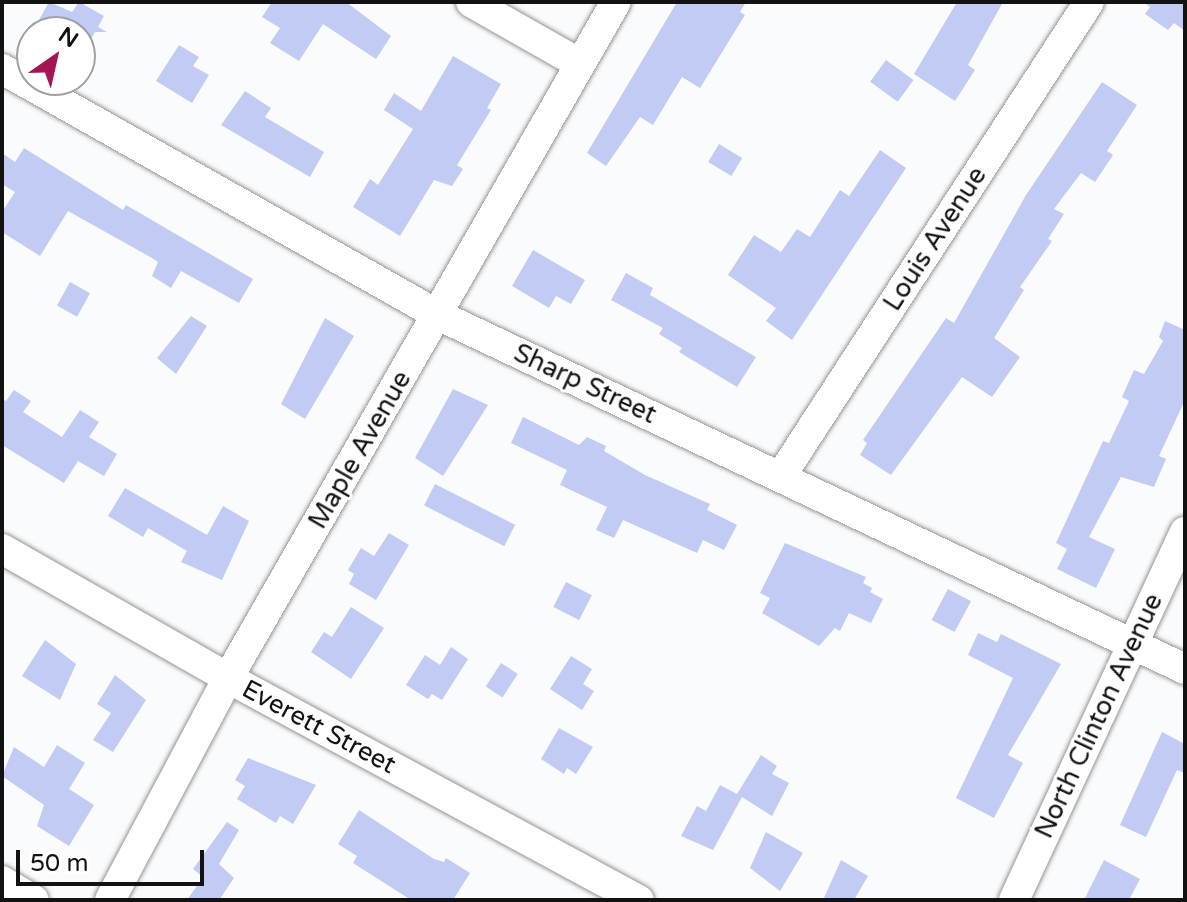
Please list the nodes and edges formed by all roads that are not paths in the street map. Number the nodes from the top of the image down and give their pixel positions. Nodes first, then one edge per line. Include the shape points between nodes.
1 (471, 2) edge
2 (616, 2) edge
3 (1089, 2) edge
4 (580, 64) junction
5 (2, 69) edge
6 (438, 315) junction
7 (781, 476) junction
8 (1185, 532) edge
9 (2, 549) edge
10 (1132, 642) junction
11 (1185, 669) edge
12 (228, 678) junction
13 (2, 881) edge
14 (34, 900) edge
15 (110, 900) edge
16 (639, 900) edge
17 (1014, 900) edge

1 - 4 street
2 - 4 street, Maple Avenue
3 - 7 street, Louis Avenue
4 - 6 street, Maple Avenue
5 - 6 street, Sharp Street
6 - 7 street, Sharp Street
6 - 12 street, Maple Avenue
7 - 10 street, Sharp Street
8 - 10 street, North Clinton Avenue
9 - 12 street, Everett Street
10 - 11 street, Sharp Street
10 - 17 street, North Clinton Avenue
12 - 15 street, Maple Avenue
12 - 16 street, Everett Street
13 - 14 street

